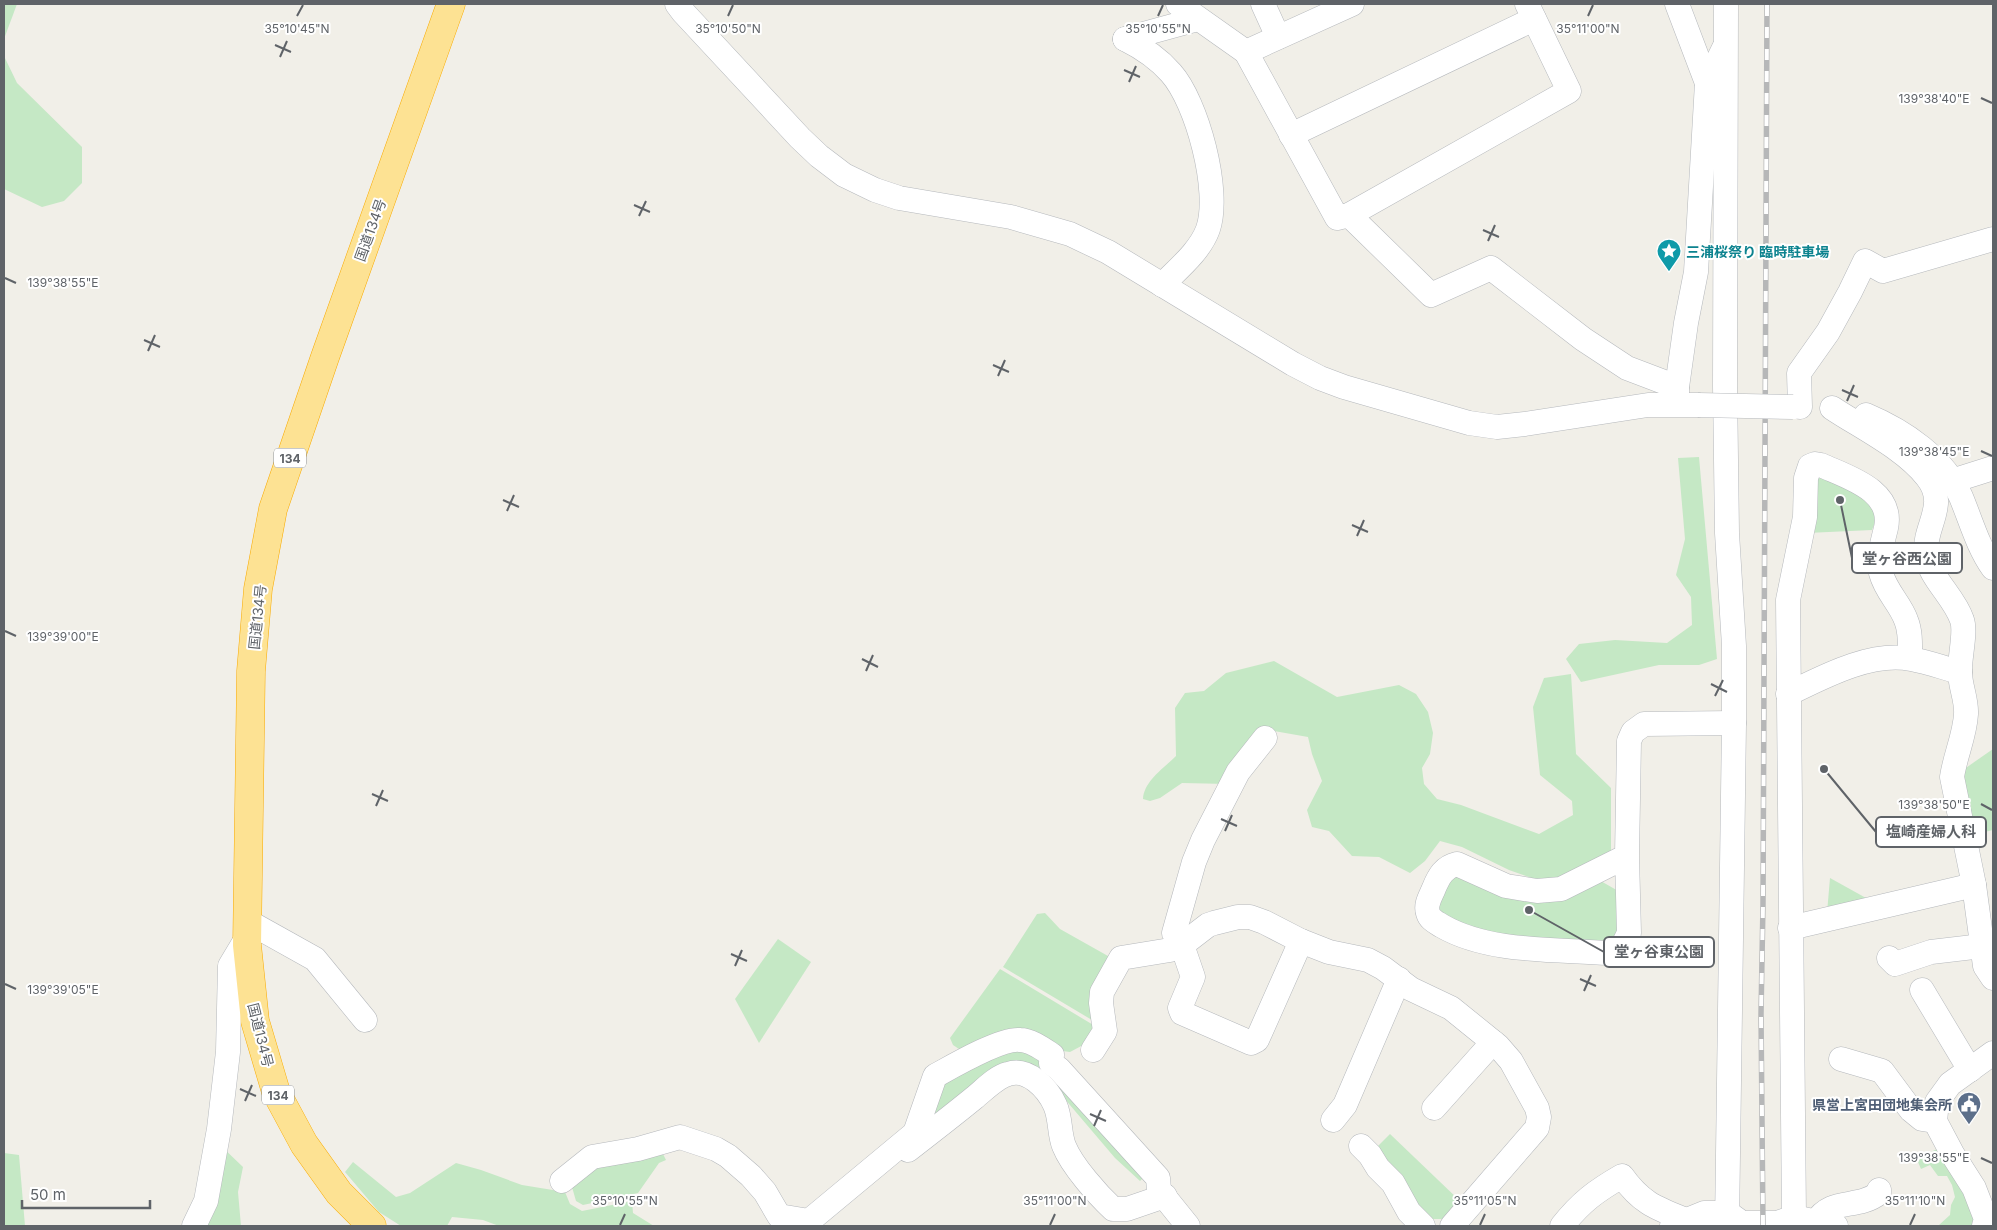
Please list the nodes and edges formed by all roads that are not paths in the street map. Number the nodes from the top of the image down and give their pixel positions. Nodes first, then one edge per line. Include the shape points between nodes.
1 (451, 4) edge
2 (1178, 4) edge
3 (1263, 4) edge
4 (1352, 4) edge
5 (1677, 4) edge
6 (1726, 4) edge
7 (685, 7) edge
8 (1531, 11) edge
9 (1198, 18) junction
10 (1278, 37) junction
11 (1726, 42) junction
12 (1246, 52) junction
13 (1707, 83) junction
14 (1291, 135) junction
15 (1349, 215) junction
16 (1993, 239) edge
17 (1162, 285) junction
18 (1684, 399) junction
19 (1796, 407) junction
20 (1832, 408) junction
21 (1993, 468) edge
22 (1952, 481) junction
23 (1993, 568) edge
24 (1910, 658) junction
25 (1960, 672) junction
26 (1788, 694) junction
27 (1734, 723) junction
28 (1265, 738) dead end
29 (1627, 856) junction
30 (1974, 885) junction
31 (1790, 928) junction
32 (248, 929) junction
33 (1301, 941) junction
34 (1182, 945) junction
35 (1982, 946) junction
36 (1888, 958) dead end
37 (1993, 978) edge
38 (1399, 980) junction
39 (1922, 990) dead end
40 (365, 1020) dead end
41 (1493, 1042) junction
42 (1093, 1050) dead end
43 (1993, 1053) edge
44 (1841, 1059) dead end
45 (1970, 1070) junction
46 (1435, 1109) dead end
47 (1333, 1120) dead end
48 (1935, 1121) junction
49 (1361, 1146) dead end
50 (859, 1179) junction
51 (562, 1180) dead end
52 (1879, 1190) dead end
53 (1164, 1196) junction
54 (1728, 1220) edge
55 (1815, 1222) edge
56 (1679, 1223) edge
57 (194, 1226) edge
58 (372, 1226) edge
59 (1188, 1226) edge
60 (1423, 1226) edge
61 (1452, 1226) edge
62 (1562, 1226) edge
63 (1984, 1226) edge

1 - 32 highway, 国道134号 / 134 via 274,509 258,589 251,671
2 - 9 street
3 - 10 street
4 - 10 street
5 - 13 street
6 - 11 street
7 - 17 street via 800,138 844,175 900,198 1011,217 1070,234 1108,252
8 - 14 street
8 - 15 street via 1569,91
9 - 12 street
9 - 17 street via 1126,39 1156,58 1173,74 1188,100 1207,158 1211,184 1204,238
10 - 12 street
11 - 13 street
11 - 27 street via 1725,386
12 - 14 street
13 - 18 street via 1696,272
14 - 15 street via 1337,218
15 - 18 street via 1431,295 1491,268 1583,339
16 - 19 street via 1883,272 1865,261 1828,332 1799,373
17 - 18 street via 1320,378 1469,423 1511,426
18 - 19 street, bridge
19 - 20 street
20 - 22 street via 1865,415 1901,433 1919,446
20 - 25 street via 1909,459 1931,483 1937,499 1926,555 1963,622
21 - 22 street
22 - 23 street
24 - 25 street
24 - 26 street via 1875,659 1830,673
24 - 26 street via 1907,621 1881,572 1881,548 1887,520 1885,509 1864,485 1815,464 1807,471 1805,516 1788,600
25 - 30 street via 1966,715 1952,777
26 - 31 street
27 - 29 street via 1644,724 1633,732 1630,741
27 - 54 street
28 - 34 street via 1238,772 1194,862 1174,933
29 - 29 street via 1629,933 1622,947 1616,951 1507,946 1473,939 1432,920 1428,911 1427,904 1439,877 1449,866 1457,864 1506,886 1536,891 1561,889
30 - 31 street
30 - 35 street
31 - 55 street
32 - 40 street via 315,960
32 - 57 street via 230,966 228,1052 219,1129 206,1201
32 - 58 highway, 国道134号 / 134 via 255,1021 276,1092 304,1144 339,1193
33 - 34 street via 1264,922 1238,917 1208,925
33 - 34 street via 1257,1040 1251,1043 1182,1012 1180,1008 1194,977
33 - 38 street via 1330,952 1368,960
34 - 42 street via 1121,958 1102,992 1105,1031
35 - 36 street via 1931,952 1895,964
35 - 37 street via 1985,966
38 - 41 street via 1451,1008
38 - 47 street via 1368,1035 1344,1090 1345,1105
39 - 45 street
41 - 46 street
41 - 61 street via 1511,1061 1537,1108 1538,1128
43 - 45 street
44 - 48 street via 1882,1071 1911,1110 1922,1119
45 - 48 street via 1950,1084 1937,1102
48 - 63 street via 1974,1188 1986,1219
49 - 60 street via 1393,1183 1409,1212
50 - 51 street via 808,1221 779,1216 765,1192 728,1156 680,1137 592,1157
50 - 53 street via 904,1154 1008,1073 1034,1078 1055,1105 1064,1145 1074,1165 1113,1209 1127,1209
50 - 53 street via 915,1133 935,1076 1002,1043 1020,1040 1052,1055 1051,1063 1158,1178 1159,1190
52 - 55 street via 1872,1198 1861,1202 1834,1206
53 - 59 street
54 - 55 street via 1742,1223
54 - 56 street via 1704,1213
56 - 62 street via 1633,1192 1622,1176 1594,1192

